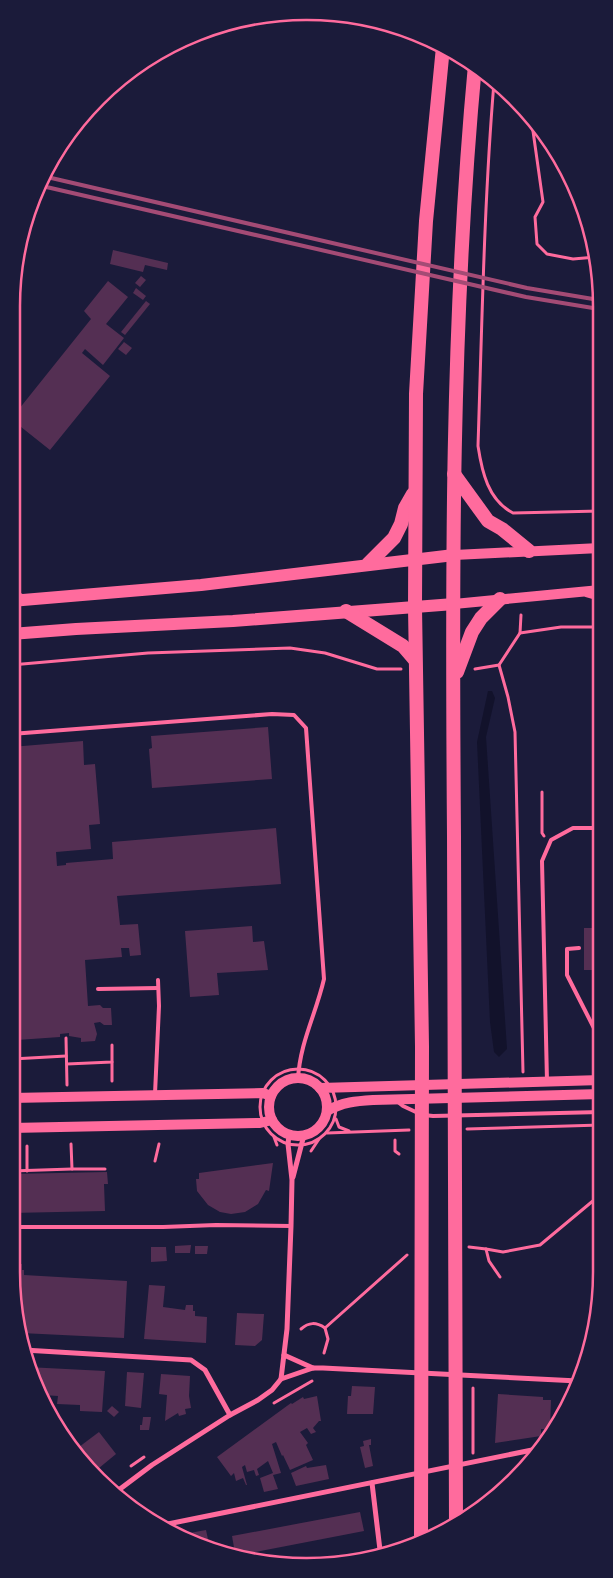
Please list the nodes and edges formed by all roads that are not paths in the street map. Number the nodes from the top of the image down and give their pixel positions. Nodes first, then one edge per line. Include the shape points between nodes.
1 (442, 54) edge
2 (474, 74) edge
3 (454, 474) junction
4 (414, 492) junction
5 (593, 548) edge
6 (529, 551) junction
7 (454, 555) junction
8 (414, 559) junction
9 (368, 564) junction
10 (593, 591) edge
11 (576, 592) junction
12 (20, 595) edge
13 (593, 597) edge
14 (500, 598) junction
15 (34, 599) junction
16 (20, 600) edge
17 (454, 604) junction
18 (414, 607) junction
19 (346, 611) junction
20 (20, 633) edge
21 (415, 660) junction
22 (453, 684) junction
23 (20, 733) edge
24 (592, 828) dead end
25 (579, 948) dead end
26 (158, 980) dead end
27 (158, 988) junction
28 (98, 989) dead end
29 (593, 1026) edge
30 (298, 1079) junction
31 (593, 1080) edge
32 (547, 1081) junction
33 (320, 1088) junction
34 (593, 1094) edge
35 (155, 1096) junction
36 (271, 1096) junction
37 (20, 1098) edge
38 (394, 1099) junction
39 (327, 1111) junction
40 (593, 1112) edge
41 (272, 1120) junction
42 (20, 1128) edge
43 (289, 1135) junction
44 (304, 1136) junction
45 (292, 1180) junction
46 (291, 1226) junction
47 (20, 1227) edge
48 (31, 1350) edge
49 (284, 1355) junction
50 (314, 1368) junction
51 (281, 1379) junction
52 (571, 1381) edge
53 (230, 1415) junction
54 (530, 1450) edge
55 (372, 1482) junction
56 (120, 1489) edge
57 (456, 1516) edge
58 (170, 1523) edge
59 (421, 1534) edge
60 (380, 1548) edge

1 - 4 highway via 426,221
2 - 3 highway via 463,238
3 - 6 highway via 488,521
3 - 7 highway
4 - 8 highway
4 - 9 highway via 394,538
5 - 6 main road
6 - 7 main road
7 - 8 main road
7 - 17 highway
8 - 9 main road
8 - 18 highway
9 - 15 main road via 201,585
10 - 11 main road
11 - 13 lane
11 - 14 main road
12 - 15 street
14 - 17 main road
14 - 22 highway via 480,618 472,632
15 - 16 main road
17 - 18 main road
17 - 22 highway
18 - 19 main road
18 - 21 highway
19 - 20 main road
19 - 21 highway via 403,646
21 - 59 highway via 422,1046
22 - 57 highway
23 - 30 lane via 272,714 294,715 306,728 324,979 301,1049
24 - 32 lane via 573,828 551,840 542,861
25 - 29 lane via 567,949 567,975
26 - 27 lane
27 - 28 lane
27 - 35 lane
30 - 33 main road
30 - 36 main road via 282,1084
31 - 32 main road
32 - 33 main road
33 - 39 main road
34 - 38 main road
35 - 36 main road
35 - 37 main road
36 - 41 main road
38 - 39 main road via 350,1102
38 - 40 lane via 419,1114 433,1116
39 - 44 main road via 320,1127
41 - 42 main road via 260,1123
41 - 43 main road
43 - 44 main road
43 - 45 street
44 - 45 street
45 - 46 street
46 - 47 lane
46 - 49 street
48 - 53 street via 191,1360 205,1370
49 - 50 street
49 - 51 street
50 - 51 street
50 - 52 street
51 - 53 street via 258,1400
53 - 56 street
54 - 55 street
55 - 58 street
55 - 60 street

